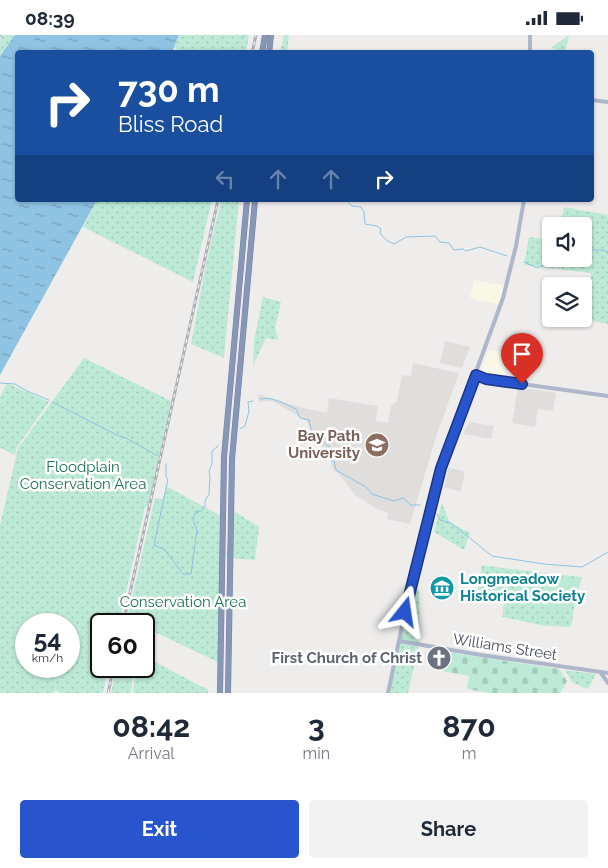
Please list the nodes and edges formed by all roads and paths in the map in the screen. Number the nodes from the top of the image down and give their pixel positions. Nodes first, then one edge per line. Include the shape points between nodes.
1 (265, 35) edge
2 (271, 35) edge
3 (530, 35) edge
4 (262, 50) edge
5 (269, 50) edge
6 (530, 50) edge
7 (594, 100) edge
8 (608, 102) edge
9 (247, 202) edge
10 (255, 202) edge
11 (524, 202) edge
12 (476, 375) junction
13 (608, 396) edge
14 (399, 641) junction
15 (601, 673) junction
16 (608, 673) edge
17 (608, 683) edge
18 (220, 693) edge
19 (228, 693) edge
20 (388, 693) edge

1 - 4 highway
2 - 5 highway
3 - 6 main road
7 - 8 main road
9 - 18 highway via 223,484
10 - 19 highway via 231,476
11 - 12 main road via 507,287
12 - 13 main road
12 - 14 main road via 436,483
14 - 15 main road, Williams Street
14 - 20 main road
15 - 16 main road, Williams Street
15 - 17 main road

